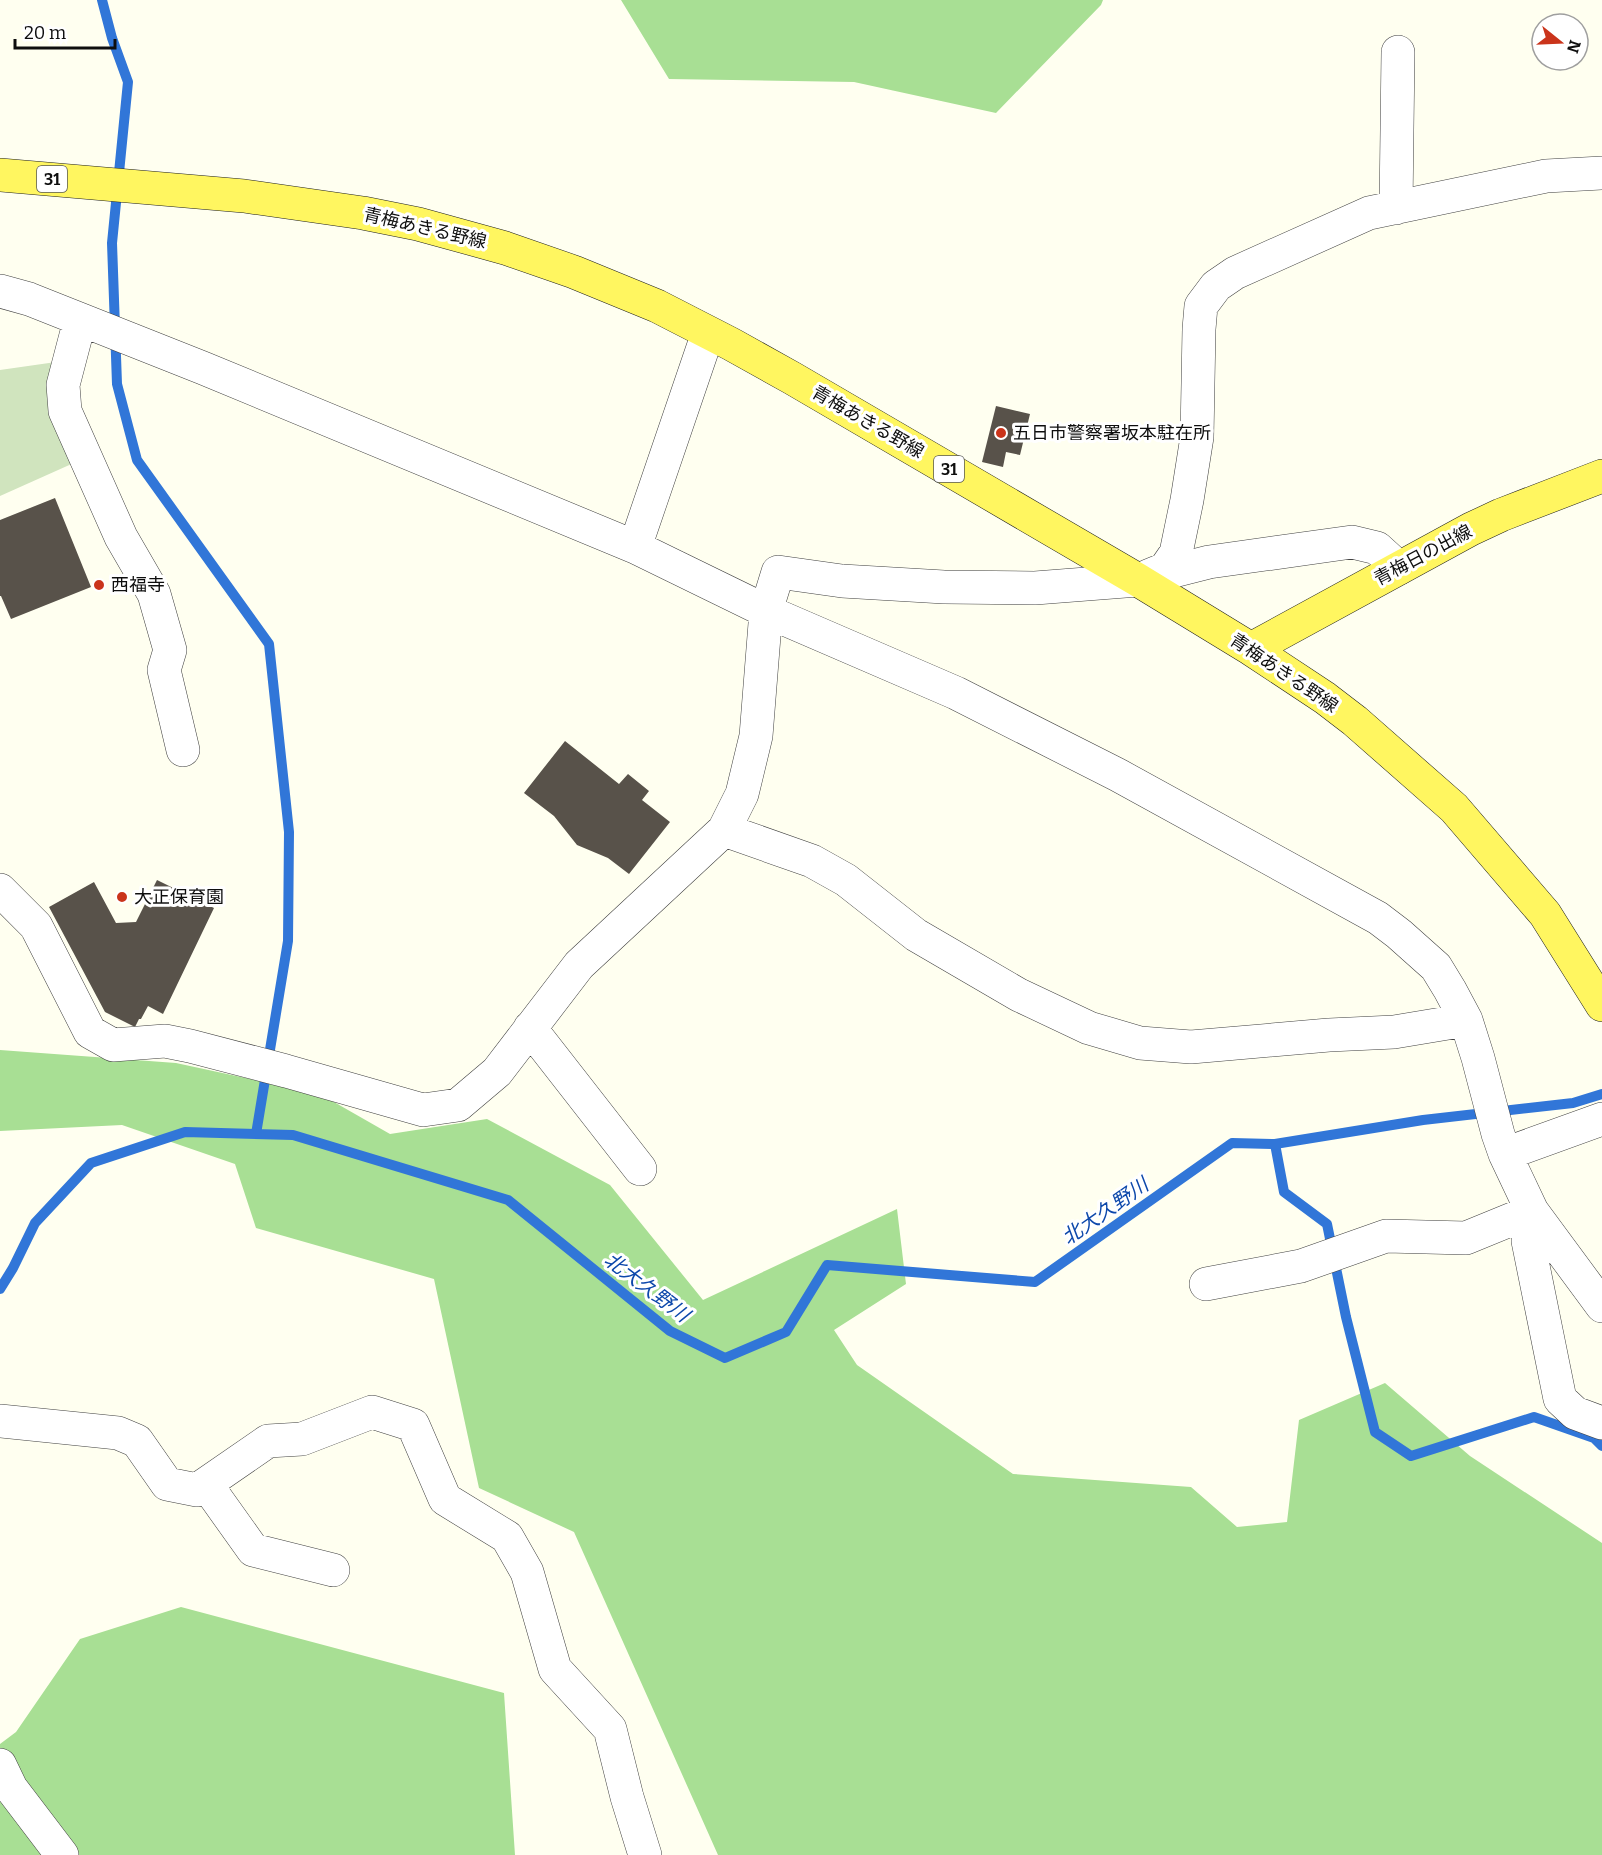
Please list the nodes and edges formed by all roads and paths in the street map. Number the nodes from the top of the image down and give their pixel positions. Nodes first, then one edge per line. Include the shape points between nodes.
1 (1398, 52) dead end
2 (1602, 172) edge
3 (0, 175) edge
4 (1396, 208) junction
5 (0, 291) edge
6 (80, 320) junction
7 (708, 333) junction
8 (1602, 476) edge
9 (635, 547) junction
10 (1399, 568) junction
11 (1138, 580) junction
12 (766, 611) junction
13 (1251, 649) junction
14 (183, 750) dead end
15 (724, 830) junction
16 (0, 890) edge
17 (1602, 1005) edge
18 (1466, 1020) junction
19 (530, 1028) junction
20 (1602, 1119) edge
21 (1502, 1144) junction
22 (640, 1169) dead end
23 (1532, 1211) junction
24 (1206, 1284) dead end
25 (1602, 1306) edge
26 (0, 1421) edge
27 (1602, 1423) edge
28 (206, 1484) junction
29 (333, 1570) dead end
30 (0, 1765) edge
31 (62, 1855) edge
32 (645, 1855) edge

1 - 4 street
2 - 4 street via 1546,176
3 - 7 main road, 青梅あきる野線 / 31 via 244,196 418,224 536,258 657,306
4 - 11 street via 1369,213 1235,273 1207,296 1201,306 1199,329 1197,437 1176,553 1165,568
5 - 6 street
6 - 9 street
6 - 14 street via 63,385 65,411 121,537 154,594 170,650 164,670
7 - 9 street
7 - 11 main road, 青梅あきる野線 / 31
8 - 10 main road, 青梅日の出線 via 1501,515
9 - 12 street
10 - 11 street via 1377,548 1352,542 1209,562
10 - 13 main road, 青梅日の出線
11 - 12 street via 1035,588 944,587 842,581 778,572
11 - 13 main road, 青梅あきる野線 / 31
12 - 15 street via 756,736 742,794
12 - 18 street via 976,703 1378,918 1436,967
13 - 17 main road, 青梅あきる野線 / 31 via 1355,721 1454,808 1545,914
15 - 18 street via 812,861 846,880 916,935 1019,995 1089,1028 1140,1043 1191,1047 1394,1032
15 - 19 street via 579,965
16 - 19 street via 36,926 90,1032 113,1045 165,1041 190,1046 423,1110 458,1105 497,1072
18 - 21 street
19 - 22 street
20 - 21 street
21 - 23 street
23 - 24 street via 1466,1238 1386,1236 1301,1266
23 - 25 street
23 - 27 street via 1528,1241 1560,1399 1575,1413
26 - 28 street via 118,1433 137,1442 167,1484 198,1490
28 - 29 street via 253,1550
28 - 32 street via 268,1441 302,1439 372,1412 413,1425 445,1499 507,1537 527,1572 555,1669 610,1729
30 - 31 street via 11,1788

